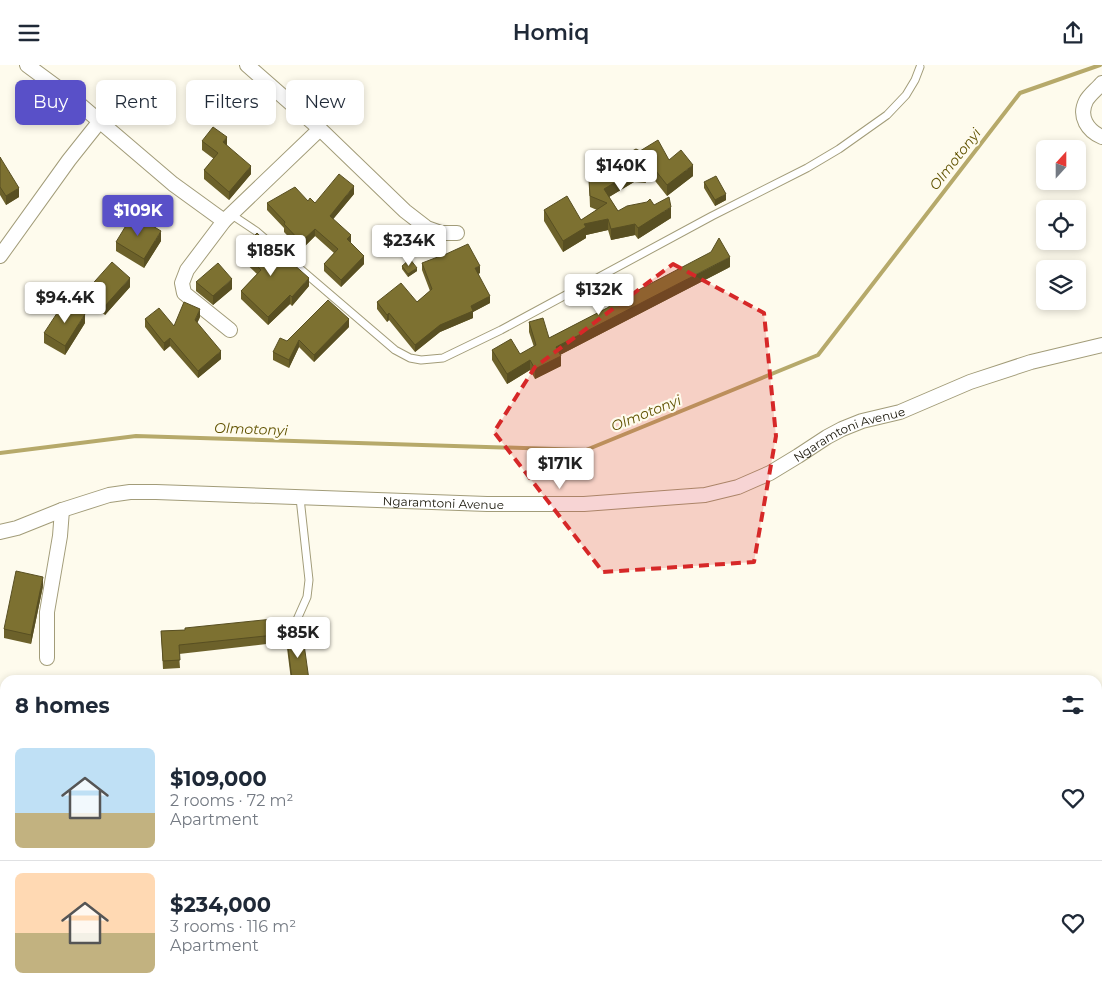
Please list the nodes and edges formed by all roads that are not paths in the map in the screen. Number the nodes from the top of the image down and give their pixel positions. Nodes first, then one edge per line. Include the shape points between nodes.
1 (27, 65) edge
2 (247, 65) edge
3 (920, 67) dead end
4 (1102, 83) edge
5 (96, 118) edge
6 (97, 125) edge
7 (105, 125) edge
8 (320, 129) junction
9 (1102, 137) edge
10 (228, 218) junction
11 (457, 233) dead end
12 (0, 256) edge
13 (230, 331) dead end
14 (1102, 345) edge
15 (300, 498) junction
16 (62, 510) junction
17 (0, 532) edge
18 (291, 633) dead end
19 (47, 658) dead end

1 - 5 street
2 - 8 street
3 - 10 lane via 906,95 887,115 808,168 443,358 421,360 395,350 256,231
4 - 9 street via 1086,100 1082,111 1086,123
6 - 12 street
7 - 10 street via 173,184
8 - 10 street
8 - 11 street via 404,211 427,228 441,233
10 - 13 street via 187,270 182,283 184,293
14 - 15 street, Ngaramtoni Avenue via 1031,362 970,382 900,412 855,423 770,473 738,487 705,495 584,505
15 - 16 street, Ngaramtoni Avenue via 130,492
15 - 18 lane via 309,580 307,597
16 - 17 street, Ngaramtoni Avenue
16 - 19 street via 47,612

